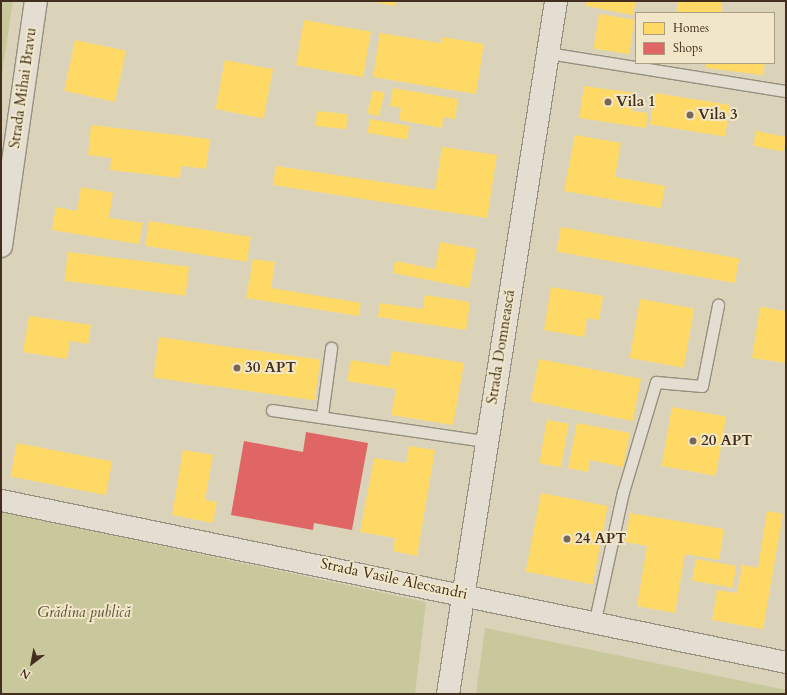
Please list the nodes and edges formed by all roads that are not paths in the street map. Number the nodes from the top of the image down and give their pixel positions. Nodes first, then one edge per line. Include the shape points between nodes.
1 (36, 1) edge
2 (556, 1) edge
3 (548, 53) junction
4 (786, 91) edge
5 (1, 246) edge
6 (718, 305) dead end
7 (331, 348) dead end
8 (272, 410) dead end
9 (322, 416) junction
10 (485, 441) junction
11 (1, 500) edge
12 (464, 594) junction
13 (595, 620) junction
14 (786, 662) edge
15 (448, 694) edge

1 - 5 main road, Strada Mihai Bravu
2 - 3 main road, Strada Domnească
3 - 4 lane
3 - 10 main road, Strada Domnească
6 - 13 lane via 702,386 656,382 623,492
7 - 9 lane
8 - 9 lane
9 - 10 lane
10 - 12 main road, Strada Domnească
11 - 12 street, Strada Vasile Alecsandri
12 - 13 street, Strada Vasile Alecsandri
12 - 15 main road, Strada Domnească
13 - 14 street, Strada Vasile Alecsandri

